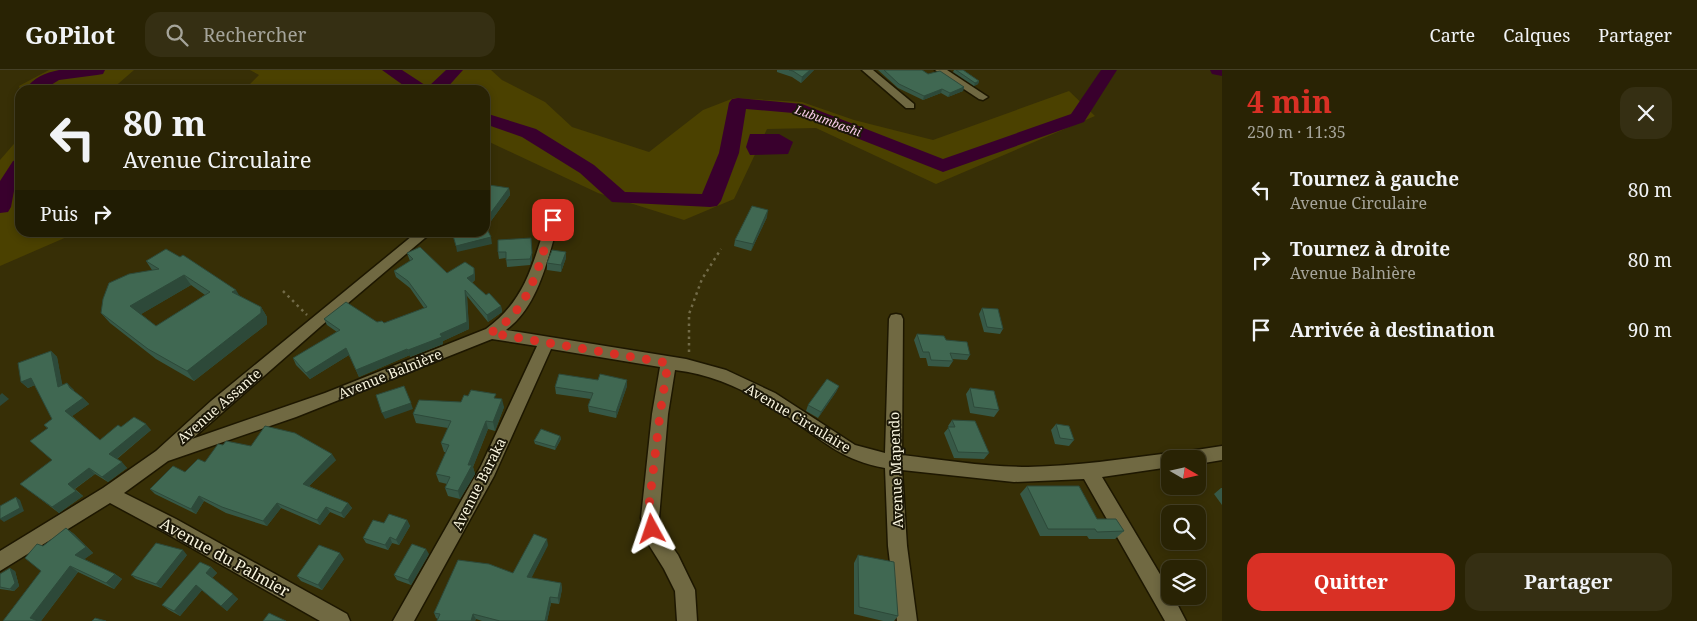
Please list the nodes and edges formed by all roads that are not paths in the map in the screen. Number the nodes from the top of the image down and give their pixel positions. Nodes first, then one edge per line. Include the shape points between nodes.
1 (867, 70) edge
2 (940, 70) edge
3 (983, 98) dead end
4 (910, 106) dead end
5 (553, 220) dead end
6 (420, 237) edge
7 (896, 319) dead end
8 (490, 333) junction
9 (546, 342) junction
10 (668, 363) junction
11 (1222, 454) edge
12 (162, 456) junction
13 (1206, 456) edge
14 (1161, 461) edge
15 (892, 462) junction
16 (1089, 471) junction
17 (109, 494) junction
18 (0, 562) edge
19 (340, 621) edge
20 (403, 621) edge
21 (687, 621) edge
22 (907, 621) edge
23 (1176, 621) edge

1 - 4 street
2 - 3 street
5 - 8 street, Avenue Balnière via 536,273 521,305 503,326
6 - 12 street, Avenue Assante via 217,406
7 - 15 street, Avenue Mapendo
8 - 9 street, Avenue Circulaire
8 - 12 street, Avenue Balnière via 284,416
9 - 10 street, Avenue Circulaire
9 - 20 street, Avenue Baraka via 488,471
10 - 15 street, Avenue Circulaire via 711,370 771,399 857,454
10 - 21 street via 650,518 656,539 672,562 684,590
11 - 13 street
12 - 17 street, Avenue Assante
14 - 16 street, Avenue Circulaire
15 - 16 street, Avenue Circulaire via 1014,474
15 - 22 street, Avenue Mapendo via 901,590
16 - 23 street
17 - 18 street, Avenue Assante
17 - 19 street, Avenue du Palmier

